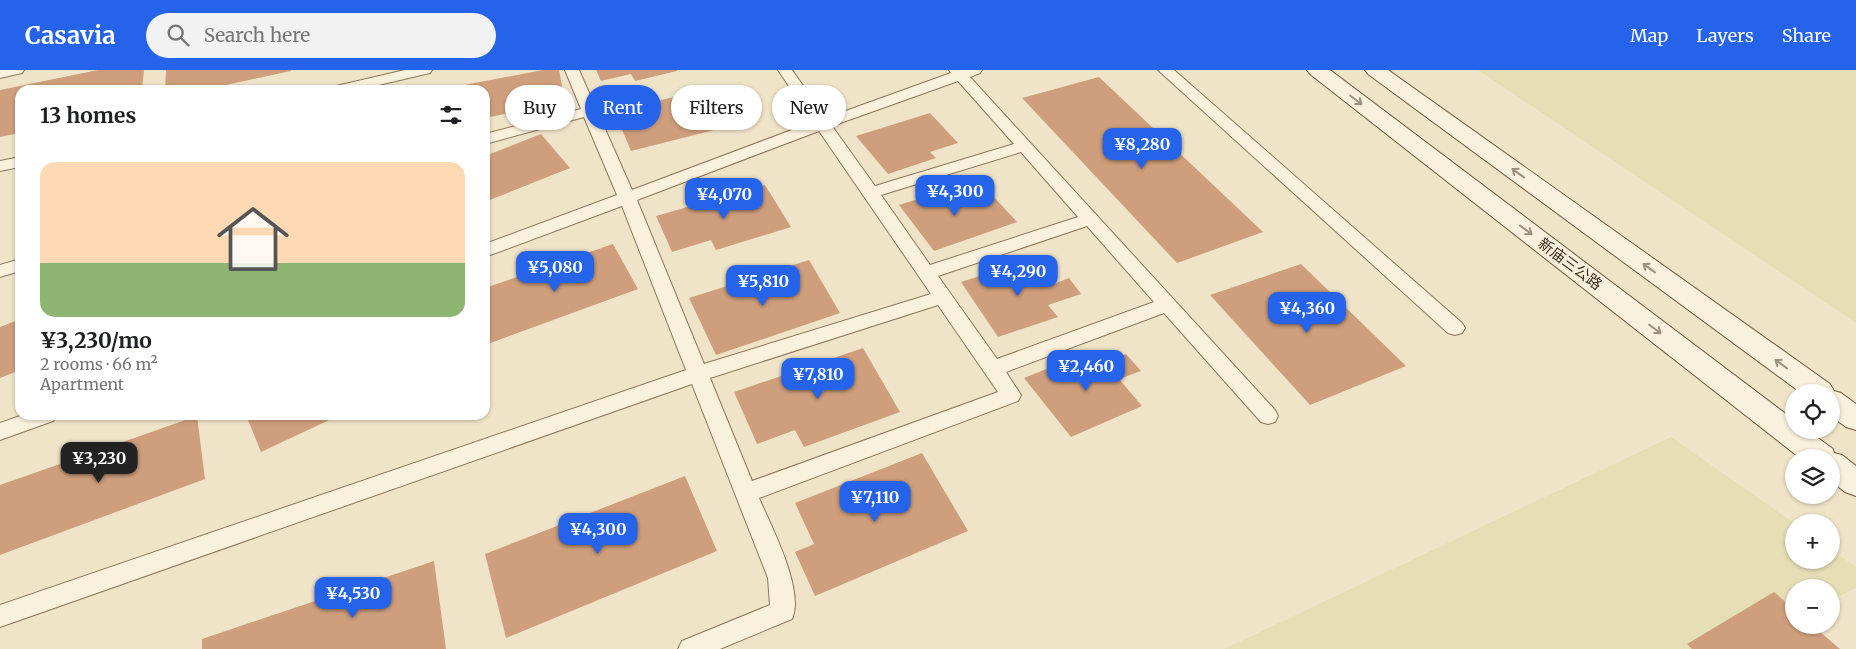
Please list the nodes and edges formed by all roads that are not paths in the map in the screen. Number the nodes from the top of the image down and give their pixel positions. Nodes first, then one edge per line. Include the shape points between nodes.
1 (17, 70) edge
2 (426, 70) edge
3 (572, 70) edge
4 (785, 70) edge
5 (1165, 70) edge
6 (1317, 70) edge
7 (1375, 70) edge
8 (964, 72) edge
9 (0, 74) edge
10 (359, 85) edge
11 (795, 85) edge
12 (585, 100) edge
13 (585, 112) edge
14 (846, 116) edge
15 (598, 130) edge
16 (809, 130) edge
17 (825, 130) edge
18 (490, 138) edge
19 (1024, 146) junction
20 (15, 163) edge
21 (0, 166) edge
22 (870, 194) junction
23 (627, 198) junction
24 (1090, 219) junction
25 (490, 249) edge
26 (15, 266) edge
27 (0, 271) edge
28 (926, 273) junction
29 (943, 297) junction
30 (1167, 304) junction
31 (1455, 328) dead end
32 (993, 369) junction
33 (698, 374) junction
34 (1809, 384) edge
35 (1840, 407) edge
36 (1268, 416) dead end
37 (1856, 419) edge
38 (32, 420) edge
39 (0, 432) edge
40 (1810, 449) edge
41 (1840, 471) edge
42 (1856, 483) edge
43 (746, 494) junction
44 (0, 616) edge
45 (691, 649) edge

1 - 9 lane
2 - 10 lane
3 - 12 lane
4 - 11 lane
5 - 31 lane
6 -> 40 main road, 新庙三公路
34 -> 7 main road
8 - 14 lane
8 - 19 lane
13 - 18 lane
15 - 23 lane
16 - 23 lane
17 - 22 lane
19 - 22 lane
19 - 24 lane
20 - 21 lane
22 - 28 lane
23 - 25 lane
23 - 33 lane
24 - 28 lane
24 - 30 lane
26 - 27 lane
28 - 29 lane
29 - 32 lane
29 - 33 lane
30 - 32 lane
30 - 36 lane
32 - 43 lane via 1011,395
33 - 43 lane
33 - 44 lane
35 - 37 main road
38 - 39 lane
41 - 42 main road
43 - 45 lane via 780,578 783,611

